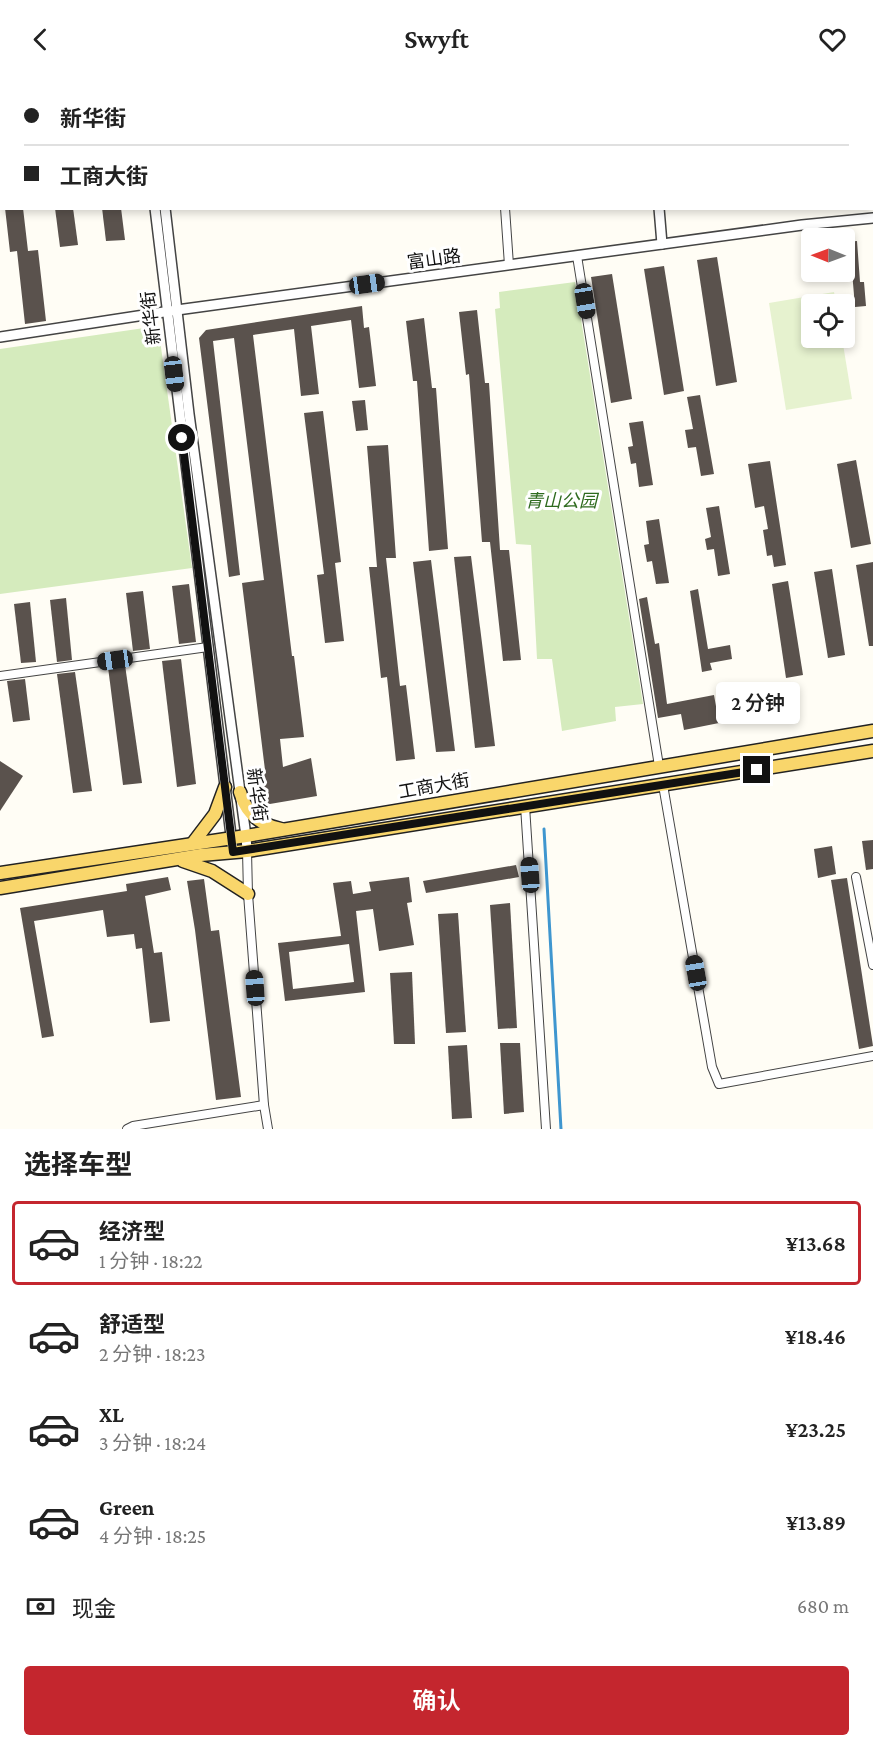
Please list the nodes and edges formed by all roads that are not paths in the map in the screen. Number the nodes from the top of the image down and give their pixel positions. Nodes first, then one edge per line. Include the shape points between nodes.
1 (155, 210) edge
2 (165, 210) edge
3 (505, 210) edge
4 (659, 210) edge
5 (870, 219) edge
6 (662, 244) junction
7 (577, 256) junction
8 (509, 265) junction
9 (172, 311) junction
10 (0, 337) edge
11 (208, 648) junction
12 (0, 676) edge
13 (873, 731) edge
14 (873, 751) edge
15 (659, 766) junction
16 (663, 785) junction
17 (225, 787) junction
18 (240, 792) junction
19 (525, 806) junction
20 (288, 829) junction
21 (246, 836) junction
22 (231, 838) junction
23 (193, 843) junction
24 (246, 851) junction
25 (233, 852) junction
26 (176, 859) junction
27 (0, 873) edge
28 (856, 877) dead end
29 (0, 888) edge
30 (248, 894) junction
31 (873, 965) edge
32 (873, 1056) edge
33 (264, 1105) junction
34 (127, 1129) edge
35 (268, 1129) edge
36 (546, 1129) edge

1 - 9 street, 新华街
2 - 9 street, 新华街
3 - 8 street
4 - 6 street
5 - 6 street, 富山路
6 - 7 street, 富山路
7 - 8 street, 富山路
7 - 15 street
8 - 9 street, 富山路
9 - 10 street, 富山路
9 - 11 street, 新华街
9 - 18 street, 新华街
11 - 12 street
11 - 17 street, 新华街
13 - 15 main road, 工商大街
14 - 16 main road, 工商大街
15 - 20 main road, 工商大街
16 - 19 main road, 工商大街
16 - 32 street via 712,1067 719,1084
17 - 22 street, 新华街
17 - 23 main road via 215,814
18 - 20 main road via 254,817 273,828
18 - 21 street, 新华街
19 - 24 main road, 工商大街
19 - 36 street
20 - 21 main road, 工商大街
21 - 22 main road, 工商大街
21 - 24 street, 新华街
22 - 23 main road, 工商大街
22 - 25 street, 新华街
23 - 27 main road, 工商大街
24 - 25 main road, 工商大街
24 - 30 street
25 - 26 main road, 工商大街
26 - 29 main road, 工商大街
26 - 30 main road via 212,871
28 - 31 street
30 - 33 street
33 - 34 street
33 - 35 street

